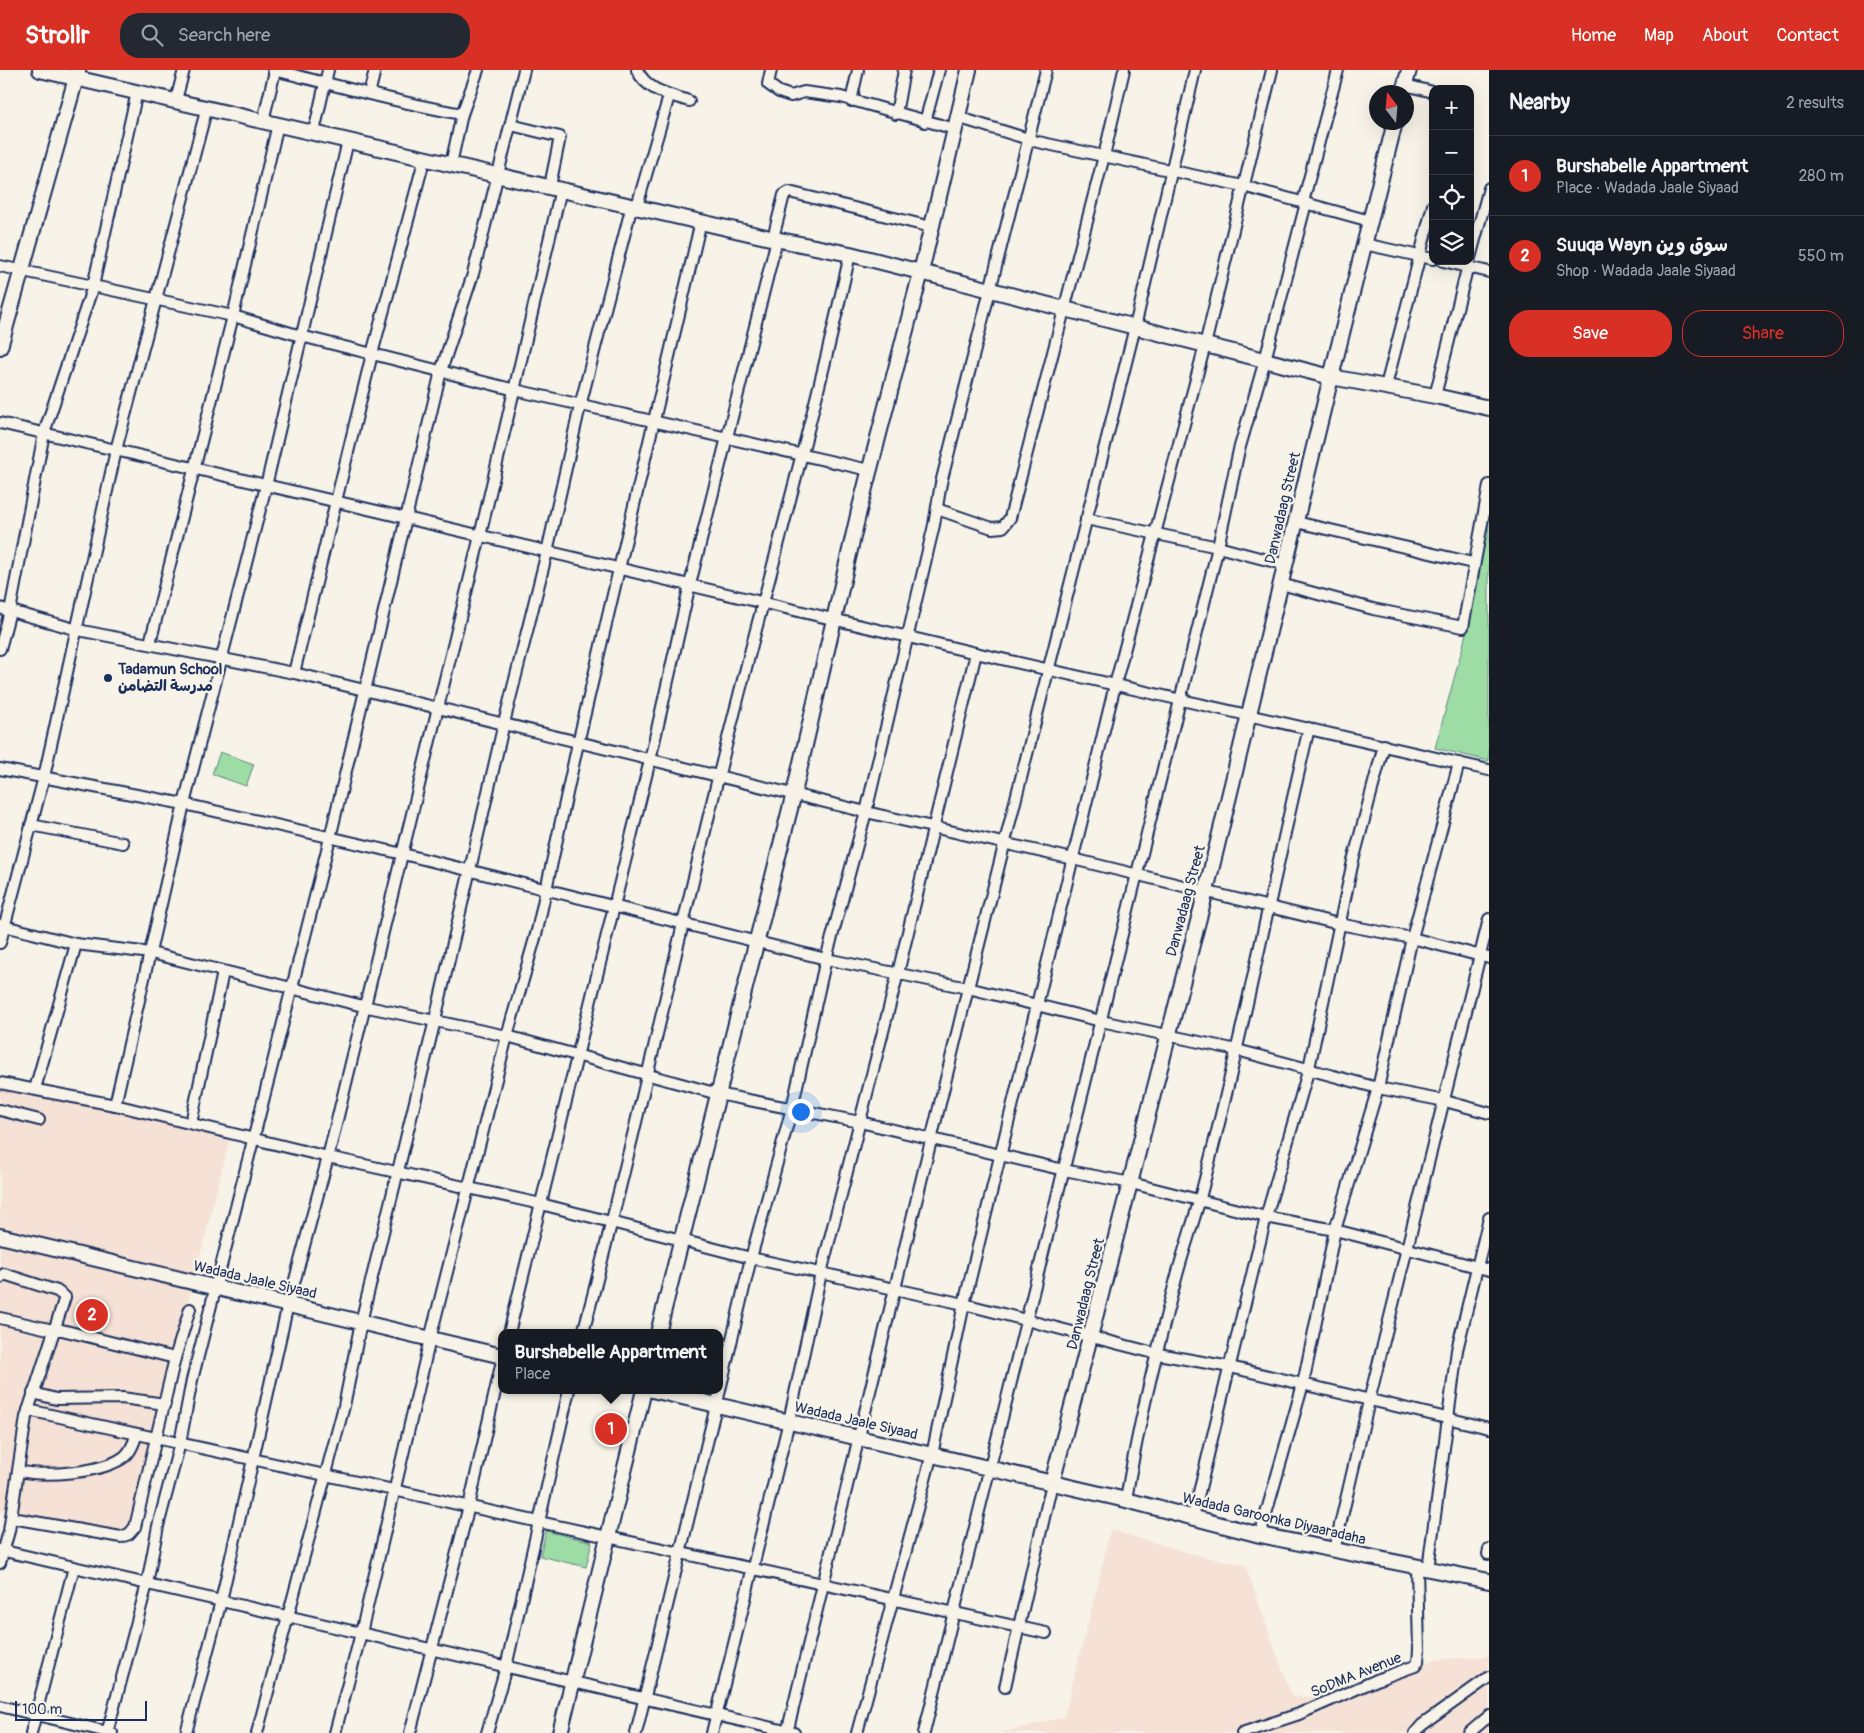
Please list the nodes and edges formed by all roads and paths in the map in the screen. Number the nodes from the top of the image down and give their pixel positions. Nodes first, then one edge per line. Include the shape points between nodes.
1 (40, 70) edge
2 (184, 70) edge
3 (276, 70) edge
4 (328, 70) edge
5 (375, 70) edge
6 (478, 70) edge
7 (524, 70) edge
8 (637, 70) edge
9 (771, 70) edge
10 (858, 70) edge
11 (904, 70) edge
12 (939, 70) edge
13 (969, 70) edge
14 (1046, 70) edge
15 (1124, 70) edge
16 (1195, 70) edge
17 (1272, 70) edge
18 (1338, 70) edge
19 (77, 74) edge
20 (1405, 78) edge
21 (326, 81) junction
22 (1429, 90) edge
23 (137, 92) junction
24 (369, 94) junction
25 (668, 96) junction
26 (176, 100) junction
27 (690, 101) dead end
28 (851, 101) junction
29 (207, 107) junction
30 (462, 114) junction
31 (896, 114) junction
32 (263, 121) junction
33 (926, 122) junction
34 (956, 123) junction
35 (278, 124) junction
36 (511, 125) junction
37 (1393, 130) edge
38 (314, 132) junction
39 (1028, 139) junction
40 (348, 141) junction
41 (1104, 156) junction
42 (424, 157) junction
43 (451, 164) junction
44 (1171, 170) junction
45 (497, 175) junction
46 (1244, 186) junction
47 (555, 187) junction
48 (1489, 188) edge
49 (1305, 202) junction
50 (635, 205) junction
51 (1429, 220) edge
52 (1370, 221) junction
53 (701, 222) junction
54 (931, 227) junction
55 (775, 239) junction
56 (1364, 244) junction
57 (1474, 244) edge
58 (850, 254) junction
59 (1419, 256) junction
60 (1429, 258) edge
61 (1474, 264) edge
62 (1468, 265) edge
63 (0, 266) edge
64 (21, 271) junction
65 (921, 272) junction
66 (1489, 272) edge
67 (93, 286) junction
68 (990, 291) junction
69 (157, 301) junction
70 (1064, 308) junction
71 (233, 316) junction
72 (1135, 326) junction
73 (302, 336) junction
74 (1205, 345) junction
75 (0, 347) edge
76 (372, 354) junction
77 (1265, 360) junction
78 (441, 371) junction
79 (1330, 377) junction
80 (1386, 386) junction
81 (515, 390) junction
82 (1435, 396) junction
83 (580, 406) junction
84 (1489, 408) edge
85 (654, 422) junction
86 (0, 423) edge
87 (44, 433) junction
88 (726, 437) junction
89 (116, 450) junction
90 (802, 456) junction
91 (193, 470) junction
92 (868, 470) junction
93 (1489, 485) edge
94 (266, 486) junction
95 (335, 501) junction
96 (937, 509) junction
97 (406, 519) junction
98 (1086, 519) junction
99 (1296, 522) junction
100 (1156, 535) junction
101 (480, 536) junction
102 (1218, 547) junction
103 (548, 552) junction
104 (1473, 563) junction
105 (1286, 565) junction
106 (619, 568) junction
107 (690, 584) junction
108 (1281, 584) junction
109 (764, 602) junction
110 (5, 610) edge
111 (835, 618) junction
112 (78, 630) junction
113 (906, 635) junction
114 (150, 643) junction
115 (0, 649) edge
116 (976, 653) junction
117 (222, 658) junction
118 (1047, 669) junction
119 (294, 673) junction
120 (1115, 685) junction
121 (366, 691) junction
122 (1180, 699) junction
123 (438, 707) junction
124 (1250, 714) junction
125 (504, 723) junction
126 (1309, 728) junction
127 (578, 743) junction
128 (1384, 745) junction
129 (650, 760) junction
130 (1459, 763) junction
131 (0, 769) edge
132 (1489, 770) edge
133 (719, 775) junction
134 (44, 777) junction
135 (794, 793) junction
136 (184, 804) junction
137 (866, 812) junction
138 (31, 825) junction
139 (933, 827) junction
140 (330, 838) junction
141 (123, 843) dead end
142 (1004, 844) junction
143 (403, 854) junction
144 (1073, 859) junction
145 (471, 870) junction
146 (1137, 875) junction
147 (547, 890) junction
148 (1206, 892) junction
149 (613, 906) junction
150 (1267, 906) junction
151 (1489, 919) edge
152 (684, 924) junction
153 (1339, 924) junction
154 (2, 925) edge
155 (1412, 938) junction
156 (756, 941) junction
157 (0, 944) edge
158 (76, 944) junction
159 (151, 953) junction
160 (1484, 957) edge
161 (826, 959) junction
162 (223, 972) junction
163 (898, 973) junction
164 (968, 988) junction
165 (292, 989) junction
166 (1037, 1005) junction
167 (364, 1006) junction
168 (435, 1020) junction
169 (1101, 1021) junction
170 (507, 1036) junction
171 (1168, 1036) junction
172 (1236, 1050) junction
173 (579, 1056) junction
174 (1309, 1068) junction
175 (649, 1073) junction
176 (0, 1083) edge
177 (1378, 1088) junction
178 (35, 1089) junction
179 (718, 1094) junction
180 (1445, 1101) junction
181 (114, 1105) junction
182 (792, 1108) junction
183 (0, 1110) edge
184 (1489, 1114) edge
185 (39, 1120) dead end
186 (860, 1122) junction
187 (191, 1123) junction
188 (253, 1138) junction
189 (931, 1139) junction
190 (1001, 1155) junction
191 (328, 1157) junction
192 (1064, 1170) junction
193 (398, 1172) junction
194 (1131, 1183) junction
195 (469, 1188) junction
196 (1200, 1200) junction
197 (541, 1204) junction
198 (1266, 1217) junction
199 (1489, 1218) edge
200 (613, 1224) junction
201 (1335, 1230) junction
202 (0, 1236) edge
203 (681, 1240) junction
204 (1408, 1249) junction
205 (751, 1258) junction
206 (1476, 1268) junction
207 (1489, 1270) edge
208 (821, 1273) junction
209 (0, 1278) edge
210 (216, 1287) junction
211 (895, 1288) junction
212 (288, 1304) junction
213 (964, 1304) junction
214 (190, 1309) dead end
215 (0, 1318) edge
216 (1027, 1320) junction
217 (361, 1322) junction
218 (510, 1329) edge
219 (585, 1329) edge
220 (659, 1329) edge
221 (53, 1330) junction
222 (1092, 1337) junction
223 (430, 1339) junction
224 (1158, 1354) junction
225 (498, 1355) edge
226 (175, 1358) junction
227 (1230, 1367) junction
228 (723, 1377) edge
229 (498, 1379) edge
230 (1302, 1384) junction
231 (33, 1394) junction
232 (568, 1394) edge
233 (643, 1394) edge
234 (669, 1394) edge
235 (719, 1394) edge
236 (1369, 1401) junction
237 (165, 1404) junction
238 (716, 1405) junction
239 (28, 1410) junction
240 (1449, 1418) junction
241 (789, 1421) junction
242 (1489, 1428) edge
243 (137, 1434) junction
244 (156, 1438) junction
245 (858, 1438) junction
246 (180, 1443) junction
247 (931, 1455) junction
248 (254, 1459) junction
249 (991, 1469) junction
250 (19, 1471) junction
251 (324, 1475) junction
252 (1052, 1483) junction
253 (393, 1490) junction
254 (1126, 1500) junction
255 (469, 1506) junction
256 (1193, 1517) junction
257 (12, 1518) junction
258 (539, 1522) junction
259 (1260, 1535) junction
260 (608, 1537) junction
261 (1, 1550) edge
262 (1334, 1551) junction
263 (680, 1553) junction
264 (0, 1563) edge
265 (74, 1567) junction
266 (754, 1569) junction
267 (1423, 1569) junction
268 (1489, 1582) edge
269 (147, 1584) junction
270 (823, 1584) junction
271 (893, 1599) junction
272 (221, 1601) junction
273 (955, 1613) junction
274 (289, 1616) junction
275 (1020, 1627) junction
276 (361, 1633) junction
277 (1046, 1633) dead end
278 (431, 1649) junction
279 (506, 1666) junction
280 (1489, 1677) edge
281 (573, 1682) junction
282 (1005, 1688) dead end
283 (645, 1699) junction
284 (0, 1706) edge
285 (36, 1714) junction
286 (716, 1715) junction
287 (1489, 1716) edge
288 (1422, 1730) edge
289 (789, 1732) edge
290 (31, 1733) edge
291 (109, 1733) edge
292 (186, 1733) edge
293 (257, 1733) edge
294 (335, 1733) edge
295 (410, 1733) edge
296 (487, 1733) edge
297 (560, 1733) edge
298 (636, 1733) edge
299 (712, 1733) edge
300 (857, 1733) edge
301 (924, 1733) edge
302 (1242, 1733) edge
303 (1469, 1733) edge

1 - 19 street
2 - 26 street
3 - 21 street
3 - 32 street
4 - 21 street
5 - 24 street
6 - 30 street
7 - 36 street
8 - 25 street via 649,86
9 - 28 street via 768,84 779,92 791,96 816,93
10 - 28 street
11 - 31 street
12 - 33 street
13 - 34 street
14 - 39 street
15 - 41 street
16 - 44 street
17 - 46 street
18 - 49 street
19 - 23 street
19 - 64 street
20 - 22 street
21 - 24 street
21 - 38 street
23 - 26 street
23 - 67 street
24 - 30 street
25 - 27 street
25 - 50 street
26 - 29 street
28 - 31 street
29 - 32 street
29 - 69 street
30 - 43 street
31 - 33 street
32 - 35 street
33 - 34 street
34 - 39 street
34 - 54 street
35 - 38 street
35 - 71 street
36 - 45 street
36 - 47 street via 560,136
37 - 52 street, Danwadaag Street
38 - 40 street
39 - 41 street
39 - 68 street
40 - 42 street
40 - 73 street
41 - 44 street
41 - 70 street
42 - 43 street
42 - 76 street
43 - 45 street
44 - 46 street
44 - 72 street
45 - 47 street
45 - 78 street via 473,274
46 - 49 street
46 - 74 street
47 - 50 street
47 - 81 street
48 - 57 street
49 - 52 street
49 - 77 street
50 - 53 street
50 - 83 street
51 - 59 street
52 - 56 street, Danwadaag Street
53 - 55 street
53 - 85 street
54 - 55 street via 789,192 784,195
54 - 65 street
55 - 58 street
55 - 88 street
56 - 59 street
56 - 79 street, Danwadaag Street
58 - 65 street
58 - 90 street
59 - 60 street
59 - 80 street
61 - 66 street
62 - 82 street
63 - 64 street
64 - 67 street
64 - 75 street
65 - 68 street
65 - 92 street
67 - 69 street
67 - 87 street
68 - 70 street
68 - 96 street
69 - 71 street
69 - 89 street
70 - 72 street
70 - 96 street via 1008,524 992,528
71 - 73 street
71 - 91 street
72 - 74 street
72 - 98 street
73 - 76 street
73 - 94 street
74 - 77 street
74 - 100 street
76 - 78 street
76 - 95 street
77 - 79 street
77 - 102 street via 1239,450
78 - 81 street
78 - 97 street
79 - 80 street
79 - 99 street, Danwadaag Street
80 - 82 street
81 - 83 street
81 - 101 street
82 - 84 street
83 - 85 street
83 - 103 street
85 - 88 street
85 - 106 street
86 - 87 street
87 - 89 street
87 - 110 street
88 - 90 street
88 - 107 street
89 - 91 street
89 - 112 street
90 - 92 street
90 - 109 street
91 - 94 street
91 - 114 street
92 - 111 street
93 - 104 street
94 - 95 street
94 - 117 street
95 - 97 street
95 - 119 street
96 - 113 street
97 - 101 street
97 - 121 street
98 - 100 street
98 - 118 street
99 - 104 street
99 - 105 street, Danwadaag Street
100 - 102 street
100 - 120 street
101 - 103 street
101 - 123 street
102 - 105 street
102 - 122 street
103 - 106 street
103 - 125 street
104 - 108 street via 1463,627 1372,609
105 - 108 street, Danwadaag Street
106 - 107 street
106 - 127 street
107 - 109 street
107 - 129 street
108 - 124 street, Danwadaag Street
109 - 111 street
109 - 133 street
110 - 112 street
110 - 115 street
111 - 113 street
111 - 135 street
112 - 114 street
112 - 134 street
113 - 116 street
113 - 137 street
114 - 117 street
116 - 118 street
116 - 139 street
117 - 119 street
117 - 136 street
118 - 120 street
118 - 142 street
119 - 121 street
120 - 122 street
120 - 144 street
121 - 123 street
121 - 140 street
122 - 124 street
122 - 146 street
123 - 125 street
123 - 143 street
124 - 126 street
124 - 148 street, Danwadaag Street
125 - 127 street
125 - 145 street
126 - 128 street
126 - 150 street
127 - 129 street
127 - 147 street
128 - 130 street
128 - 153 street
129 - 133 street
129 - 149 street
130 - 132 street
130 - 155 street
131 - 134 street
133 - 135 street
133 - 152 street
134 - 136 street
134 - 138 street
135 - 137 street
135 - 156 street
136 - 140 street
136 - 159 street
137 - 139 street
137 - 161 street
138 - 141 street
138 - 154 street
139 - 142 street
139 - 163 street
140 - 143 street
140 - 165 street
142 - 144 street
142 - 164 street
143 - 145 street
143 - 167 street
144 - 146 street
144 - 166 street
145 - 147 street
145 - 168 street
146 - 148 street
146 - 169 street
147 - 149 street
147 - 170 street
148 - 150 street
148 - 171 street, Danwadaag Street
149 - 152 street
149 - 173 street
150 - 153 street
150 - 172 street
151 - 160 street
152 - 156 street
152 - 175 street
153 - 155 street
153 - 174 street
154 - 157 street
154 - 158 street
155 - 160 street
155 - 177 street
156 - 161 street
156 - 179 street
158 - 159 street
158 - 178 street
159 - 162 street
159 - 181 street
160 - 180 street
161 - 163 street
161 - 182 street
162 - 165 street
162 - 187 street
163 - 164 street
163 - 186 street
164 - 166 street
164 - 189 street
165 - 167 street
165 - 188 street
166 - 169 street
166 - 190 street
167 - 168 street
167 - 191 street
168 - 170 street
168 - 193 street
169 - 171 street
169 - 192 street
170 - 173 street
170 - 195 street
171 - 172 street
171 - 194 street, Danwadaag Street
172 - 174 street
172 - 196 street
173 - 175 street
173 - 197 street
174 - 177 street
174 - 198 street
175 - 179 street
175 - 200 street
176 - 178 street
177 - 180 street
177 - 201 street
178 - 181 street
179 - 182 street
179 - 203 street
180 - 184 street
180 - 204 street
181 - 187 street
182 - 186 street
182 - 205 street
183 - 185 street
186 - 189 street
186 - 208 street
187 - 188 street
188 - 191 street
188 - 210 street
189 - 190 street
189 - 211 street
190 - 192 street
190 - 213 street
191 - 193 street
191 - 212 street
192 - 194 street
192 - 216 street
193 - 195 street
193 - 217 street
194 - 196 street
194 - 222 street, Danwadaag Street
195 - 197 street
195 - 223 street
196 - 198 street
196 - 224 street via 1177,1274
197 - 200 street
197 - 218 street
198 - 201 street
198 - 227 street
199 - 206 street
200 - 203 street
200 - 219 street
201 - 204 street
201 - 230 street
202 - 210 street, Wadada Jaale Siyaad
203 - 205 street
203 - 220 street
204 - 206 street
204 - 236 street
205 - 208 street
205 - 228 street
206 - 207 street
206 - 240 street via 1457,1350
208 - 211 street
208 - 241 street
209 - 221 street via 4,1274 65,1296
210 - 212 street, Wadada Jaale Siyaad
210 - 246 street
211 - 213 street
211 - 245 street
212 - 217 street, Wadada Jaale Siyaad
212 - 248 street
213 - 216 street
213 - 247 street
214 - 226 street
215 - 221 street
216 - 222 street
216 - 249 street
217 - 223 street, Wadada Jaale Siyaad
217 - 251 street via 344,1406
221 - 226 street
221 - 231 street
222 - 224 street
222 - 252 street, Danwadaag Street
223 - 225 street, Wadada Jaale Siyaad
223 - 253 street
224 - 227 street
224 - 254 street
226 - 237 street
227 - 230 street
227 - 256 street
229 - 255 street
230 - 236 street
230 - 259 street
231 - 237 street via 56,1399 122,1398
231 - 239 street
232 - 258 street
233 - 260 street
234 - 238 street, Wadada Jaale Siyaad
235 - 238 street
236 - 240 street
236 - 262 street
237 - 244 street
238 - 241 street, Wadada Jaale Siyaad
238 - 263 street
239 - 243 street
239 - 250 street
240 - 242 street
240 - 267 street
241 - 245 street, Wadada Jaale Siyaad
241 - 266 street
243 - 244 street
243 - 250 street via 124,1458 97,1467 81,1472 46,1474
244 - 246 street
244 - 257 street via 135,1527 129,1534 121,1537
245 - 247 street, Wadada Jaale Siyaad
245 - 270 street
246 - 248 street
246 - 269 street via 158,1526
247 - 249 street, Wadada Jaale Siyaad
247 - 271 street
248 - 251 street
248 - 272 street
249 - 252 street, Wadada Jaale Siyaad
249 - 273 street
250 - 257 street
251 - 253 street
251 - 274 street
252 - 254 street, Wadada Garoonka Diyaaradaha
252 - 275 street, Danwadaag Street
253 - 255 street
253 - 276 street
254 - 256 street, Wadada Garoonka Diyaaradaha
255 - 258 street
255 - 278 street
256 - 259 street, Wadada Garoonka Diyaaradaha
257 - 261 street
258 - 260 street
258 - 279 street
259 - 262 street, Wadada Garoonka Diyaaradaha
260 - 263 street
260 - 281 street
261 - 264 street
261 - 265 street
262 - 267 street, Wadada Garoonka Diyaaradaha
263 - 266 street
263 - 283 street
265 - 269 street
265 - 285 street
266 - 270 street
266 - 286 street
267 - 268 street, Wadada Garoonka Diyaaradaha
267 - 302 street, SoDMA Avenue via 1419,1650 1415,1666 1299,1714
269 - 272 street
269 - 291 street
270 - 271 street
270 - 289 street
271 - 273 street
271 - 300 street
272 - 274 street
272 - 292 street
273 - 275 street
273 - 301 street
274 - 276 street
274 - 293 street
275 - 277 street
275 - 282 street, Danwadaag Street
276 - 278 street
276 - 294 street
278 - 279 street
278 - 295 street
279 - 281 street
279 - 296 street
280 - 288 street
281 - 283 street
281 - 297 street
283 - 286 street
283 - 298 street
284 - 285 street
285 - 290 street
285 - 291 street
286 - 289 street
286 - 299 street
287 - 303 street

